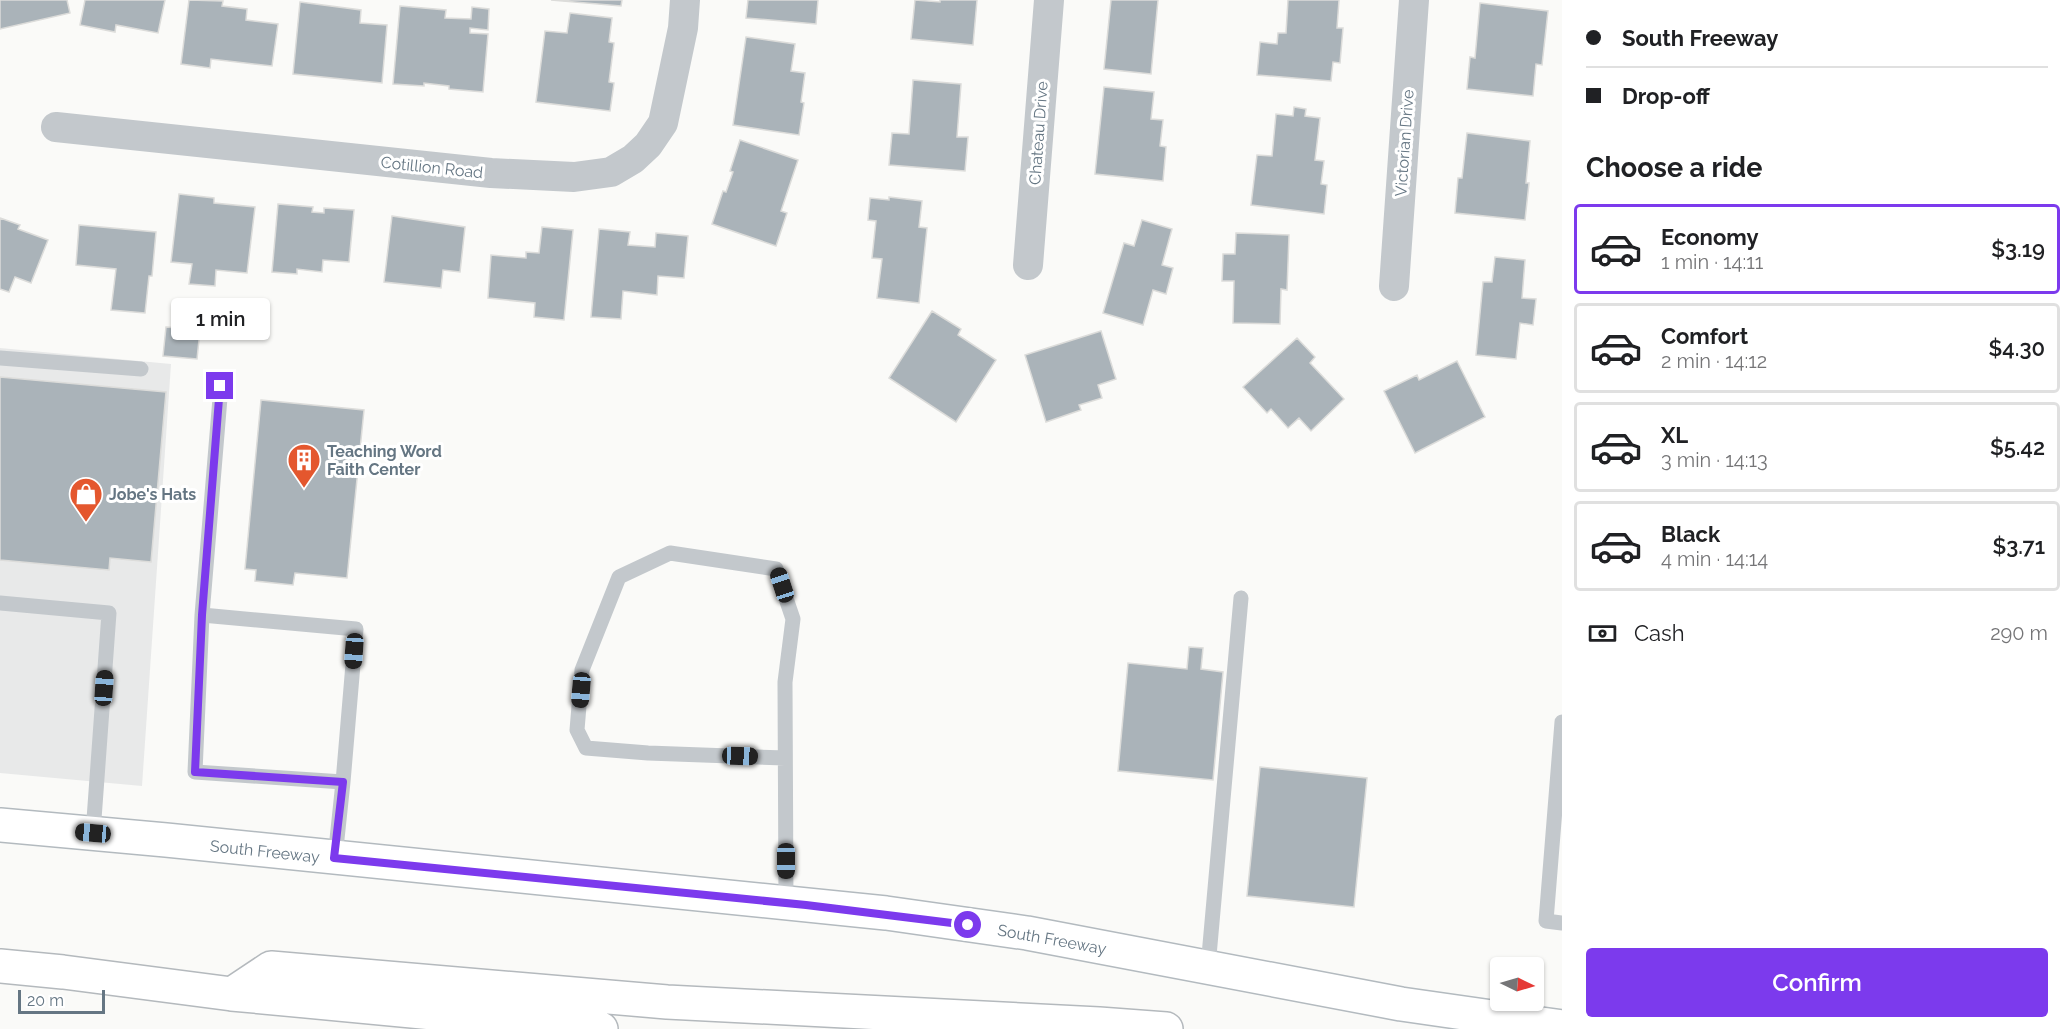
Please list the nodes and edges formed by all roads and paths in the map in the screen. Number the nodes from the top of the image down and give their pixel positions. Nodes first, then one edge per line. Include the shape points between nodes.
1 (685, 0) edge
2 (1049, 0) edge
3 (1414, 0) edge
4 (56, 127) dead end
5 (1028, 265) dead end
6 (1394, 286) dead end
7 (0, 358) edge
8 (141, 369) dead end
9 (220, 386) dead end
10 (1241, 598) dead end
11 (0, 603) edge
12 (202, 615) junction
13 (1562, 722) edge
14 (785, 758) junction
15 (343, 782) junction
16 (0, 825) edge
17 (93, 833) junction
18 (334, 858) junction
19 (786, 903) junction
20 (1562, 923) edge
21 (0, 966) edge
22 (1208, 967) junction
23 (232, 994) junction
24 (1562, 1027) edge
25 (602, 1029) edge
26 (1166, 1029) edge

1 - 4 street, Cotillion Road via 663,123 648,145 611,172 574,177 491,173
2 - 5 street, Chateau Drive
3 - 6 street, Victorian Drive
7 - 8 lane
9 - 12 lane
10 - 22 lane
11 - 17 lane via 109,613
12 - 15 lane via 195,772
12 - 15 lane via 356,629
13 - 20 lane via 1546,921
14 - 14 lane via 785,682 793,619 776,569 670,553 619,577 582,670 577,730 586,748
14 - 19 lane
15 - 18 lane
16 - 17 main road, South Freeway
17 - 18 main road, South Freeway
18 - 19 main road, South Freeway
19 - 22 main road, South Freeway via 1027,933
21 - 23 main road
22 - 24 main road, South Freeway via 1401,1004
23 - 25 main road
23 - 26 main road via 271,968 667,1002

